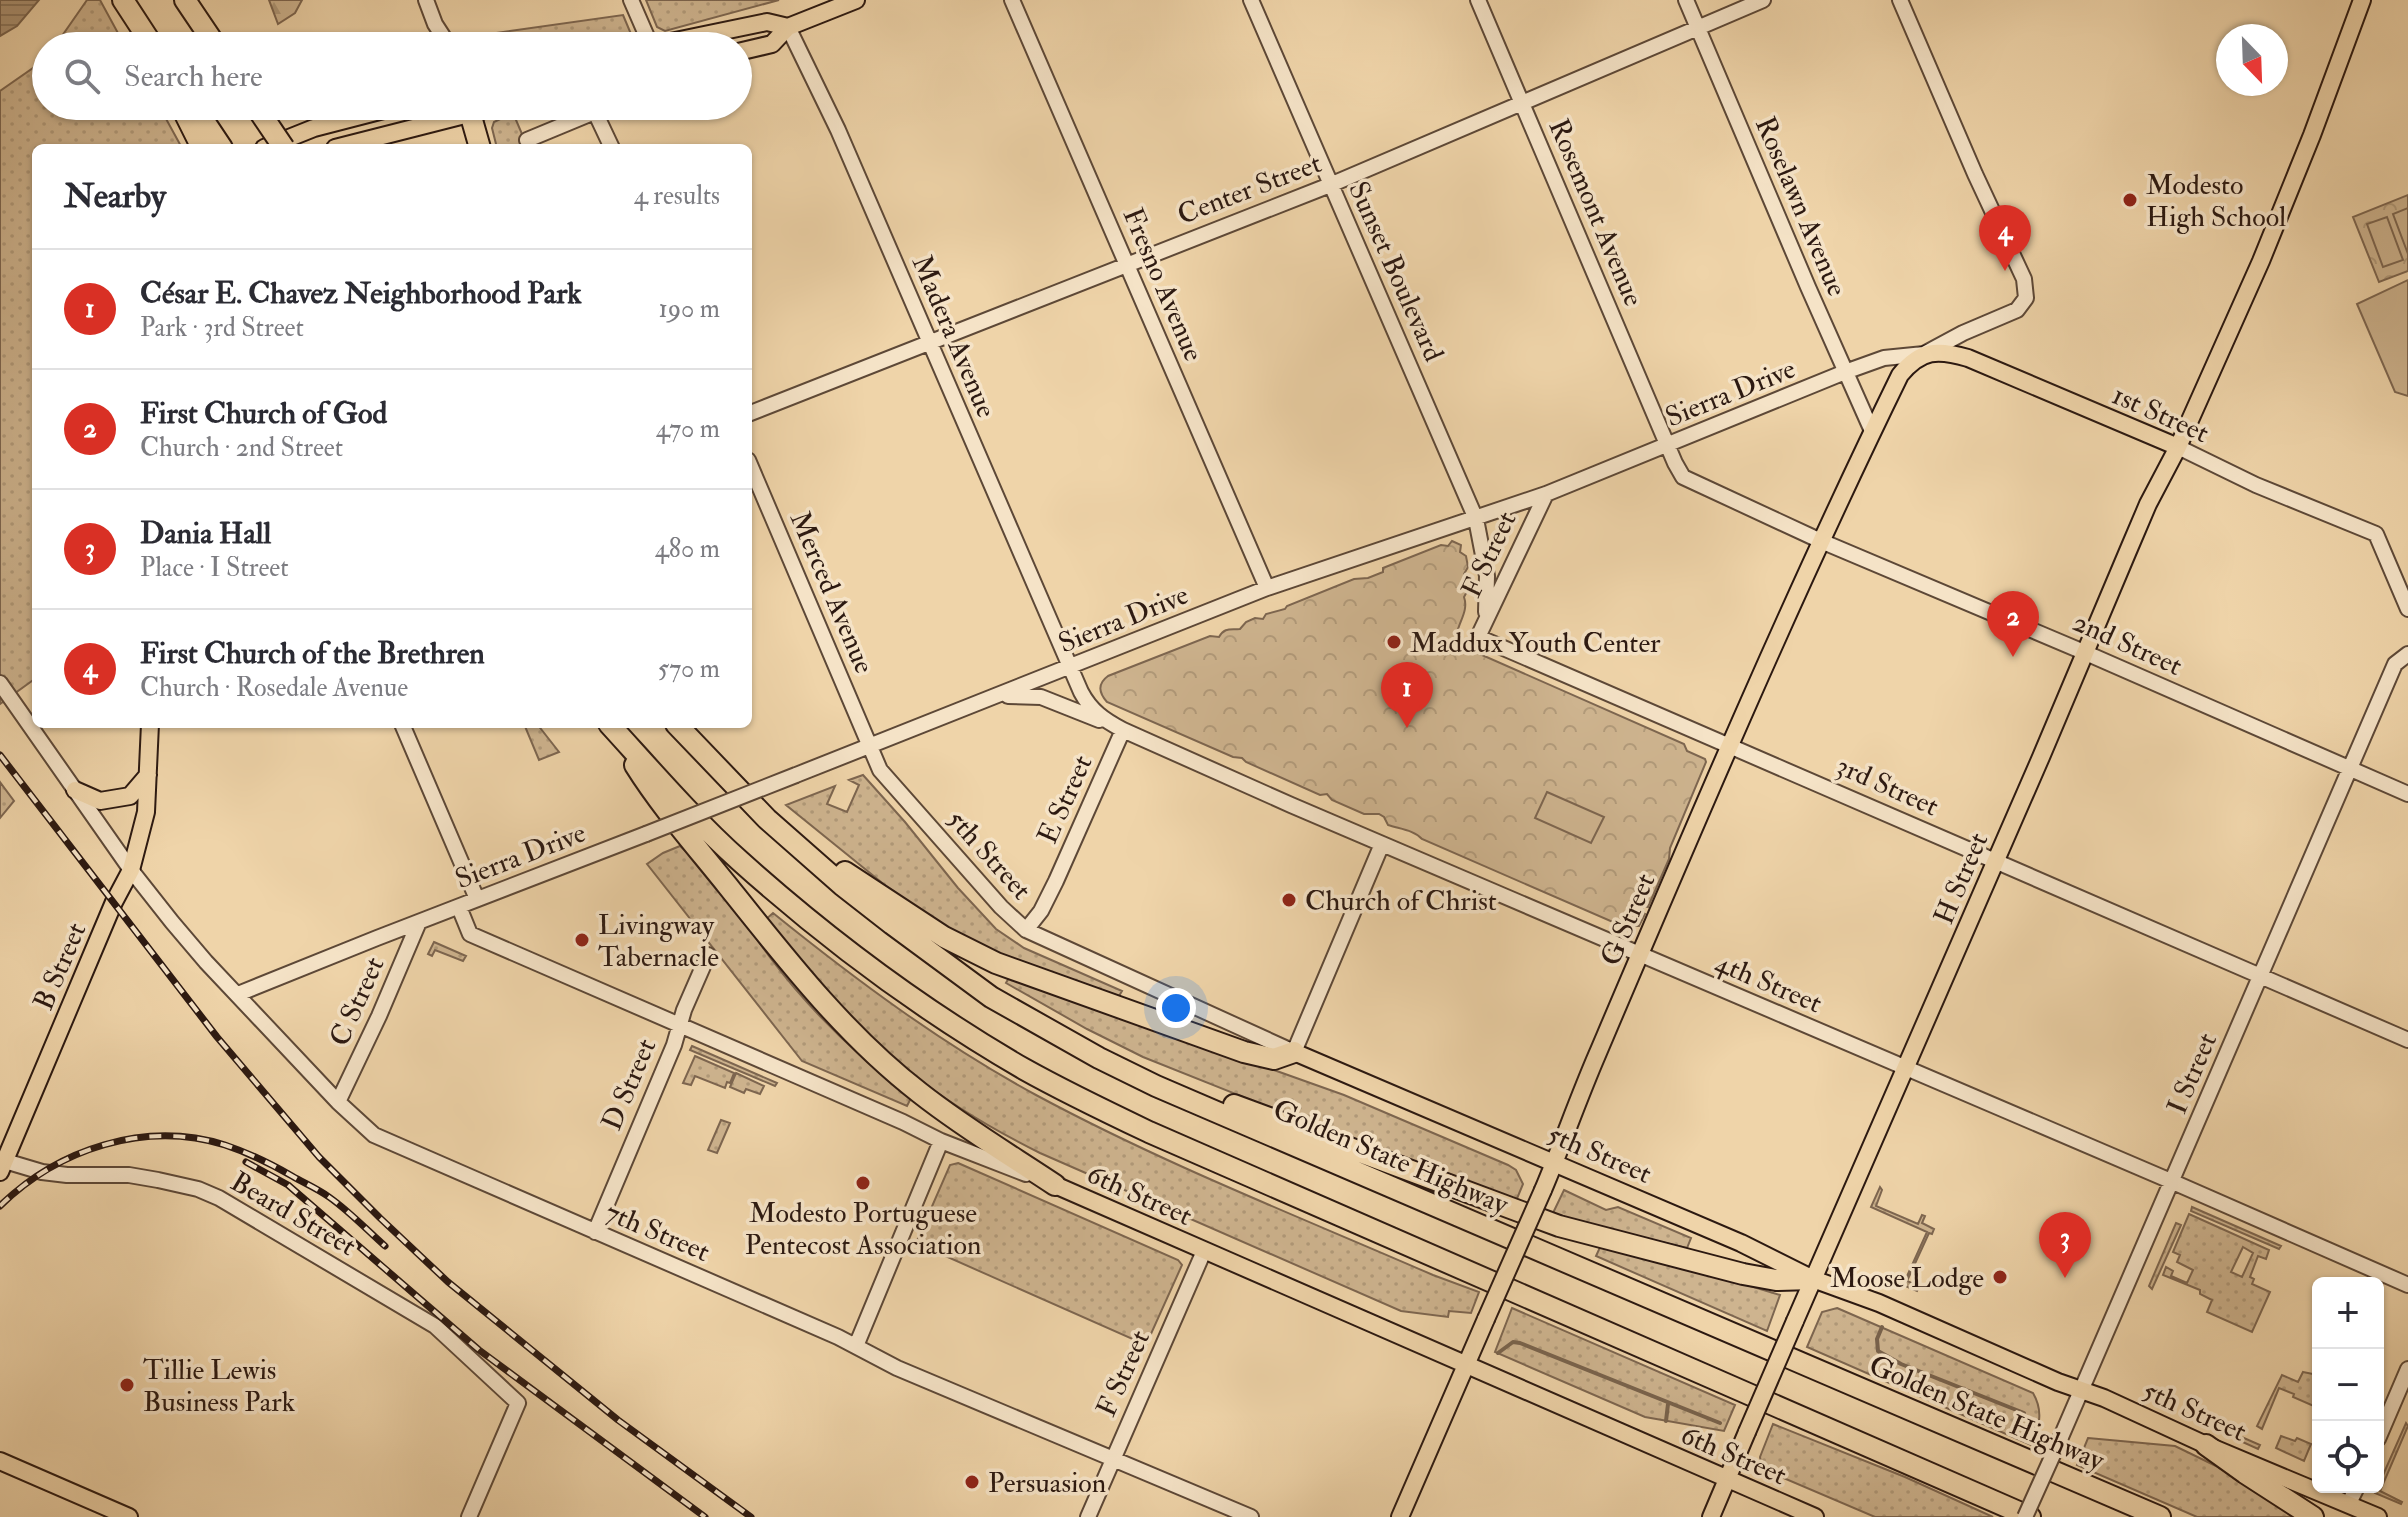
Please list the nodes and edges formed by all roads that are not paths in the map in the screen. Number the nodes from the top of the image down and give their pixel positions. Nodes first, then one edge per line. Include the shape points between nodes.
1 (123, 0) edge
2 (426, 0) edge
3 (631, 0) edge
4 (856, 0) edge
5 (1012, 0) edge
6 (1251, 0) edge
7 (1478, 0) edge
8 (1686, 0) edge
9 (1763, 0) edge
10 (1900, 0) edge
11 (2362, 0) edge
12 (187, 3) edge
13 (788, 27) junction
14 (1698, 28) junction
15 (143, 32) edge
16 (207, 32) edge
17 (440, 32) edge
18 (645, 32) edge
19 (719, 32) edge
20 (752, 49) edge
21 (1522, 102) junction
22 (191, 120) edge
23 (200, 120) edge
24 (265, 120) edge
25 (345, 120) edge
26 (431, 120) edge
27 (472, 120) edge
28 (570, 120) edge
29 (601, 120) edge
30 (527, 140) dead end
31 (209, 144) edge
32 (210, 144) edge
33 (272, 144) edge
34 (281, 144) edge
35 (349, 144) edge
36 (479, 144) edge
37 (610, 144) edge
38 (1330, 185) junction
39 (1127, 263) junction
40 (929, 343) junction
41 (1924, 354) junction
42 (1845, 372) junction
43 (752, 412) edge
44 (1872, 431) junction
45 (1669, 445) junction
46 (2178, 447) junction
47 (752, 469) edge
48 (1546, 494) junction
49 (1476, 519) junction
50 (1821, 541) junction
51 (1267, 588) junction
52 (2408, 609) edge
53 (1485, 621) junction
54 (1478, 637) joint
55 (2086, 653) junction
56 (2408, 654) edge
57 (1071, 667) junction
58 (0, 683) edge
59 (992, 698) junction
60 (1117, 727) junction
61 (150, 728) edge
62 (404, 728) edge
63 (612, 728) edge
64 (614, 728) edge
65 (680, 728) edge
66 (693, 728) edge
67 (870, 745) junction
68 (1731, 745) junction
69 (2350, 770) junction
70 (148, 775) junction
71 (732, 784) junction
72 (75, 790) junction
73 (2408, 794) edge
74 (767, 819) junction
75 (1382, 844) junction
76 (1995, 860) junction
77 (131, 870) junction
78 (477, 899) junction
79 (459, 907) junction
80 (419, 922) junction
81 (1026, 930) junction
82 (708, 955) dead end
83 (1640, 956) junction
84 (2260, 976) junction
85 (238, 994) junction
86 (680, 1025) junction
87 (2408, 1040) edge
88 (1294, 1052) junction
89 (1905, 1068) junction
90 (1156, 1086) junction
91 (338, 1102) junction
92 (941, 1141) junction
93 (1555, 1162) junction
94 (2, 1166) edge
95 (2173, 1182) junction
96 (1055, 1185) junction
97 (595, 1232) junction
98 (1204, 1251) junction
99 (1813, 1279) junction
100 (2408, 1285) edge
101 (856, 1346) junction
102 (1466, 1364) junction
103 (2408, 1369) edge
104 (2081, 1390) junction
105 (2384, 1425) edge
106 (2206, 1445) junction
107 (1113, 1460) junction
108 (0, 1461) edge
109 (1728, 1479) junction
110 (2354, 1493) edge
111 (2349, 1503) junction
112 (129, 1517) edge
113 (469, 1517) edge
114 (1088, 1517) edge
115 (1251, 1517) edge
116 (1400, 1517) edge
117 (1711, 1517) edge
118 (1815, 1517) edge
119 (2028, 1517) edge
120 (2160, 1517) edge
121 (2313, 1517) edge
122 (2378, 1517) edge

1 - 15 highway
2 - 17 street
3 - 18 street
4 - 13 main road
5 - 39 street, Fresno Avenue
6 - 38 street, Sunset Boulevard
7 - 21 street, Rosemont Avenue
8 - 14 street, Roselawn Avenue
9 - 14 street, Center Street
10 - 41 street, Sierra Drive via 2024,279 2026,298 2017,310
11 - 46 main road, H Street via 2261,261
12 - 16 highway
13 - 19 main road via 767,22
13 - 20 main road via 772,44
13 - 40 street, Madera Avenue
14 - 21 street, Center Street
14 - 42 street, Roselawn Avenue
21 - 38 street, Center Street
21 - 45 street, Rosemont Avenue
22 - 31 highway
23 - 32 highway
24 - 34 highway, bridge
25 - 33 main road
26 - 35 main road
27 - 36 highway
28 - 30 street
29 - 37 street
38 - 39 street, Center Street
38 - 49 street, Sunset Boulevard
39 - 40 street, Center Street
39 - 51 street, Fresno Avenue
40 - 43 street, Center Street
40 - 57 street, Madera Avenue
41 - 42 street, Sierra Drive via 1884,358
41 - 44 main road, G Street via 1900,375
41 - 46 main road, 1st Street via 1947,352 1968,358
42 - 44 street, Roselawn Avenue
42 - 45 street, Sierra Drive
44 - 50 main road, G Street
45 - 48 street, Sierra Drive
45 - 50 street, 2nd Street via 1683,477
46 - 52 street, 1st Street via 2376,534
46 - 55 main road, H Street via 2148,504
47 - 67 street, Merced Avenue
48 - 49 street, Sierra Drive
48 - 53 street, F Street
49 - 51 street, Sierra Drive
49 - 53 street via 1487,576
50 - 55 street, 2nd Street
50 - 68 main road, G Street
51 - 57 street, Sierra Drive
53 - 54 street, F Street
54 - 68 street, 3rd Street
55 - 69 street, 2nd Street
55 - 76 main road, H Street
56 - 69 street, I Street via 2395,664
57 - 59 street, Sierra Drive
57 - 60 street, 4th Street via 1086,703
58 - 72 street, 7th Street
59 - 60 street, 4th Street via 1041,697
59 - 67 street, Sierra Drive
60 - 75 street, 4th Street
60 - 81 street, E Street via 1056,881
61 - 70 main road, B Street
62 - 78 street
63 - 96 highway via 654,796 841,1021 920,1093
64 - 119 highway via 737,858 859,961 1035,1074 1149,1132
65 - 71 highway, Golden State Highway
66 - 71 highway
67 - 78 street, Sierra Drive, bridge
67 - 81 street, 5th Street via 880,770
68 - 76 street, 3rd Street
68 - 83 main road, G Street
69 - 73 street, 2nd Street
69 - 84 street, I Street
70 - 72 main road via 130,796 100,801
70 - 77 main road, B Street via 146,812
71 - 74 highway, Golden State Highway
72 - 77 street, 7th Street
74 - 88 highway via 944,937 996,963 1244,1052 1274,1059
74 - 90 highway, Golden State Highway via 842,885 991,997
75 - 83 street, 4th Street
75 - 88 street
76 - 84 street, 3rd Street
76 - 89 main road, H Street
77 - 85 street, 7th Street
77 - 94 main road, B Street
78 - 79 street, Sierra Drive
79 - 80 street, Sierra Drive
79 - 86 street, 6th Street via 470,934
80 - 85 street, Sierra Drive
80 - 91 street, C Street
81 - 88 street, 5th Street
82 - 86 street, D Street
83 - 89 street, 4th Street
83 - 93 main road, G Street
84 - 87 street, 3rd Street
84 - 95 street, I Street
85 - 91 street, 7th Street
86 - 92 street, 6th Street
86 - 97 street, D Street
88 - 93 main road, 5th Street
89 - 95 street, 4th Street
89 - 99 main road, H Street
90 - 99 highway via 1214,1098 1559,1226 1743,1274
90 - 120 highway, Golden State Highway
91 - 97 street, 7th Street via 387,1142
92 - 96 street, 6th Street
92 - 101 street
93 - 99 main road, 5th Street
93 - 102 main road, G Street, bridge
94 - 113 street, Beard Street via 67,1175 129,1175 198,1189 425,1320 518,1403
95 - 100 street, 4th Street
95 - 104 street, I Street
96 - 98 main road, 6th Street
97 - 101 street, 7th Street
98 - 102 main road, 6th Street
98 - 107 street, F Street
99 - 104 main road, 5th Street
99 - 109 main road, H Street, bridge
101 - 107 street, 7th Street
102 - 109 main road, 6th Street
102 - 116 main road, G Street
103 - 105 street
104 - 106 main road, 5th Street
104 - 119 street, I Street, bridge
106 - 111 main road, 5th Street
106 - 121 highway
107 - 114 street, F Street
107 - 115 street, 7th Street
108 - 112 main road
109 - 117 main road, H Street
109 - 118 main road, 6th Street
110 - 111 street
111 - 122 main road, 5th Street

